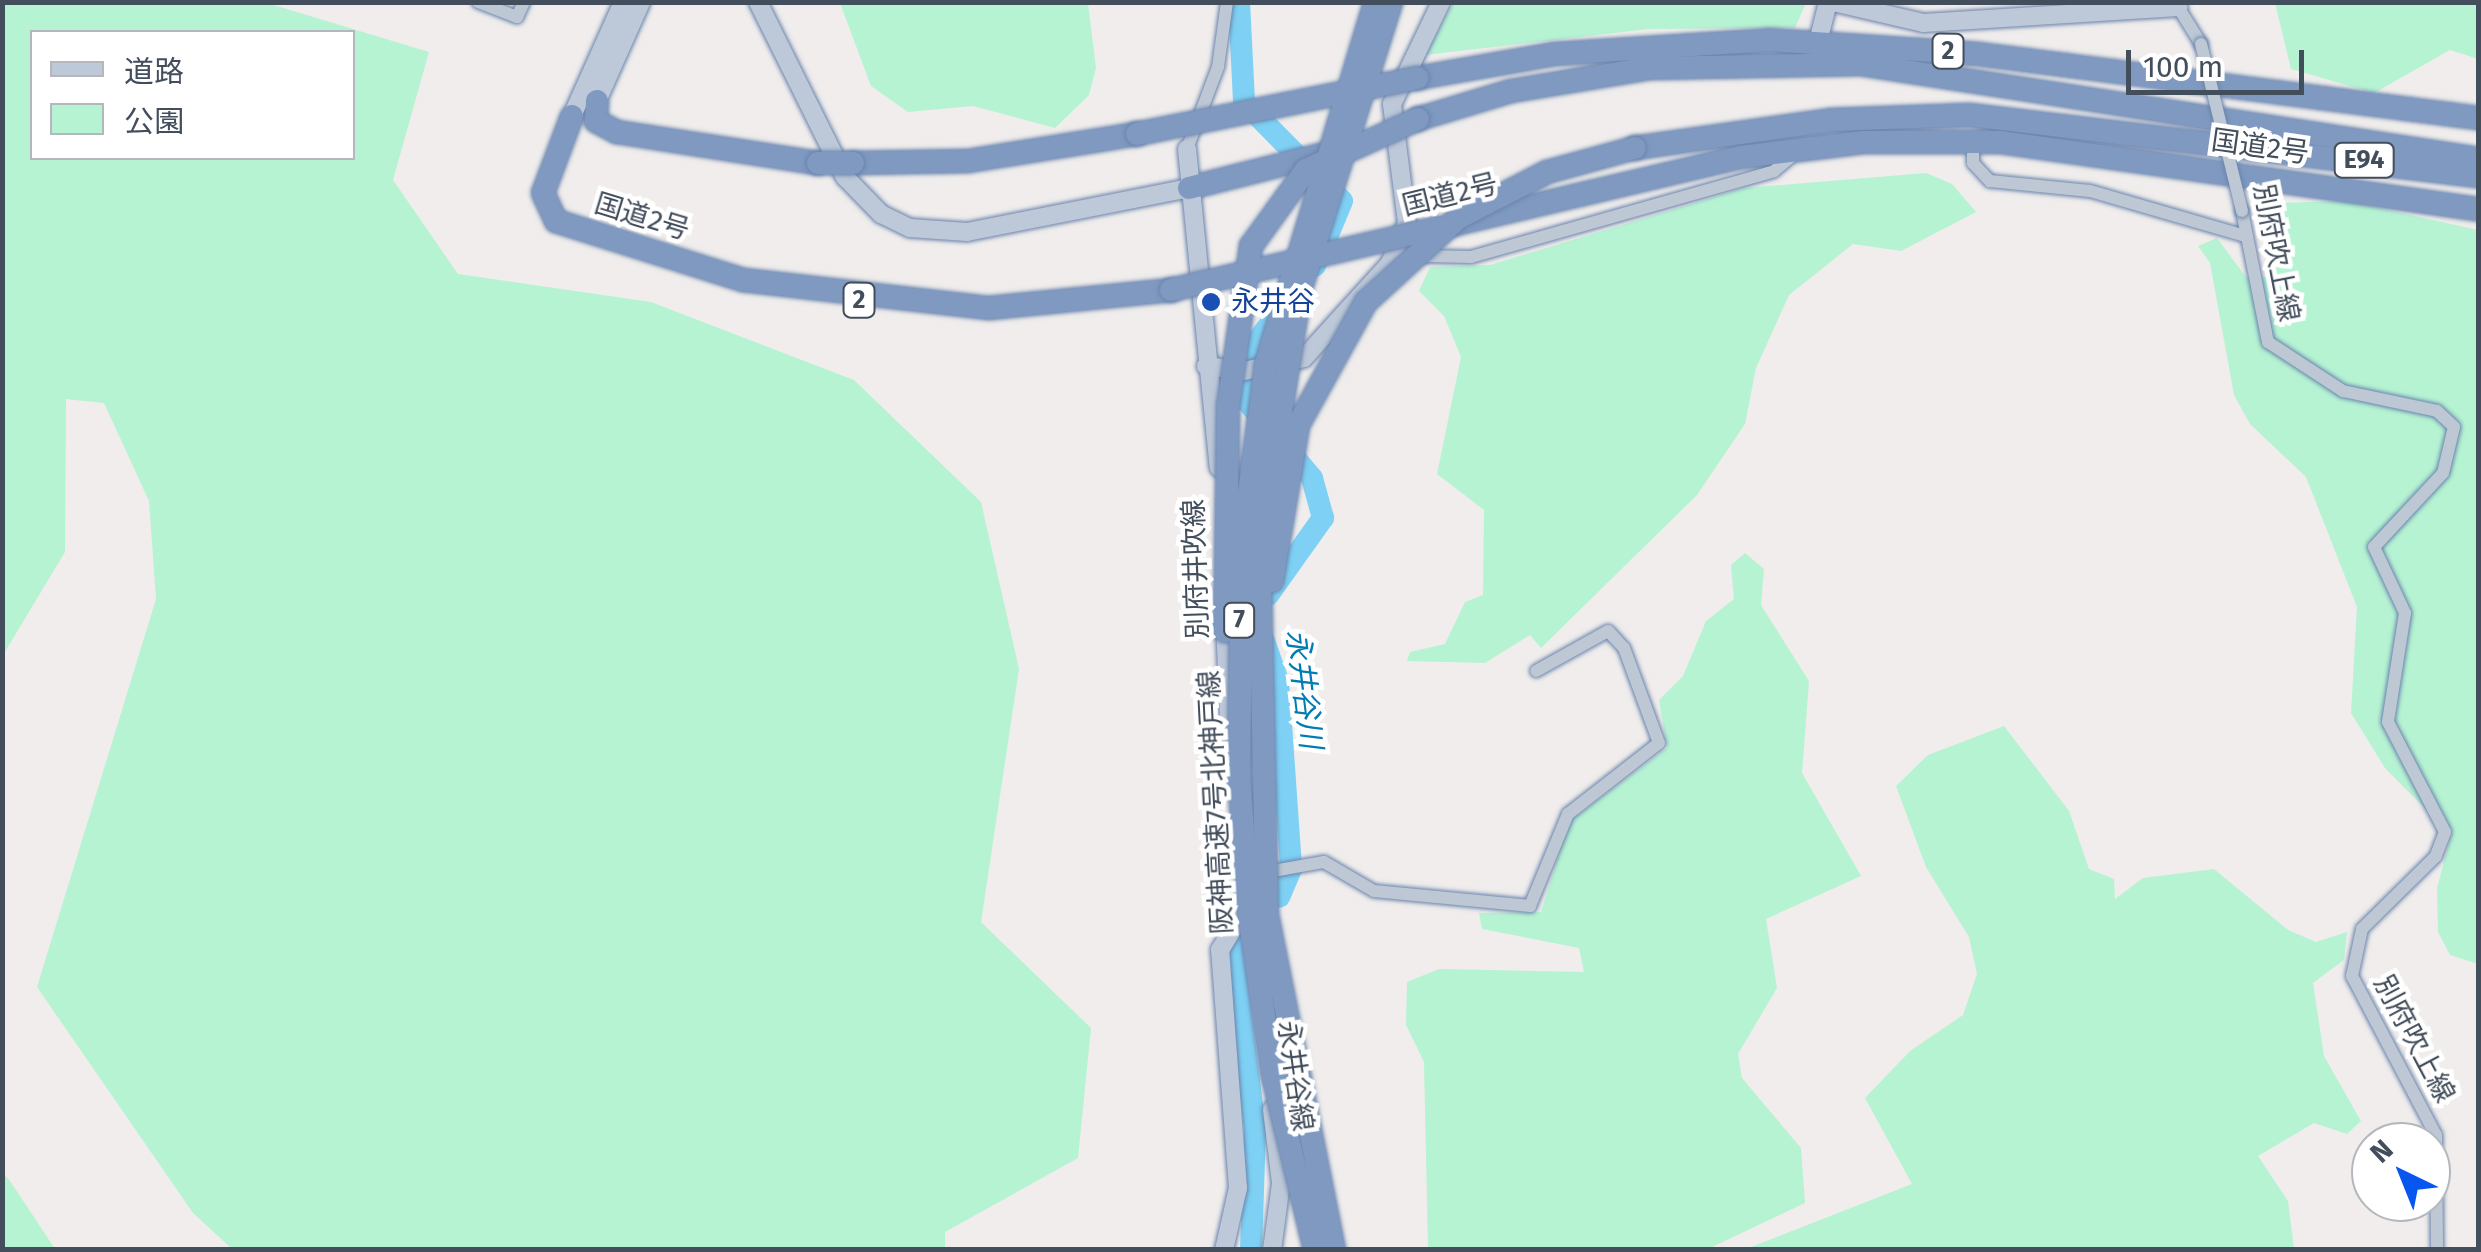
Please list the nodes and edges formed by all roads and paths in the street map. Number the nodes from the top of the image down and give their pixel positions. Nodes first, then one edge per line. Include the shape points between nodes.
1 (478, 2) edge
2 (524, 2) edge
3 (623, 2) edge
4 (641, 2) edge
5 (758, 2) edge
6 (1227, 2) edge
7 (1377, 2) edge
8 (1389, 2) edge
9 (1442, 2) edge
10 (1831, 2) edge
11 (2176, 5) edge
12 (1818, 42) junction
13 (597, 101) joint
14 (2478, 118) edge
15 (568, 127) junction
16 (606, 128) junction
17 (1973, 142) junction
18 (1187, 149) joint
19 (1800, 149) junction
20 (2478, 159) edge
21 (2478, 176) edge
22 (1189, 188) junction
23 (2478, 209) edge
24 (2245, 236) junction
25 (1398, 242) junction
26 (1215, 368) junction
27 (1536, 670) dead end
28 (1248, 778) junction
29 (1242, 877) junction
30 (1246, 909) junction
31 (1224, 1250) edge
32 (1272, 1250) edge
33 (1315, 1250) edge
34 (1334, 1250) edge
35 (2437, 1250) edge

1 - 2 street via 518,17
3 - 15 street
4 - 13 street
5 - 22 street via 846,176 881,214 910,228 967,232
6 - 18 street, 別府井吹線 via 1218,67
7 - 22 highway via 1324,144
7 - 28 highway, 阪神高速7号北神戸線 / 7, bridge via 1310,193 1257,412 1242,544
8 - 22 highway via 1328,148 1300,166
8 - 28 highway, 阪神高速7号北神戸線 / 7, bridge via 1300,292 1272,428
9 - 25 street via 1392,104 1406,192
10 - 11 street via 1924,22
10 - 12 street
11 - 24 street, 別府吹上線, bridge via 2201,44
12 - 14 highway, 国道2号 / 2 via 1978,54
12 - 16 highway, 国道2号 / 2, bridge via 1688,41 1417,78 968,161 818,163
13 - 16 highway via 593,116
15 - 16 highway, 2
15 - 19 highway, 国道2号 / 2, bridge via 543,193 556,221 744,280 990,308 1171,290
17 - 19 highway, 国道2号 / 2
17 - 23 highway, 国道2号 / 2
17 - 24 street via 1973,163 1990,181 2090,191
18 - 22 street, 別府井吹線
19 - 25 street via 1774,171 1471,257 1426,256
20 - 28 highway, E94, bridge via 2332,140 2092,93 1860,64 1650,68 1511,91 1418,119 1306,170 1251,246 1222,539
21 - 28 highway, E94, bridge via 1970,115 1831,120 1635,148 1546,172 1458,218 1399,267 1340,341 1298,424 1281,486
22 - 26 street, 別府井吹線
24 - 35 street, 別府吹上線 via 2268,342 2344,391 2437,412 2454,427 2443,472 2374,547 2405,613 2388,722 2445,832 2436,856 2362,928 2352,976 2436,1135
25 - 26 street, bridge via 1304,358
26 - 29 street, 別府井吹線
27 - 29 street via 1608,631 1624,648 1659,742 1568,814 1530,906 1374,890 1348,868
28 - 33 highway, 阪神高速7号北神戸線 / 7, bridge via 1272,1072
28 - 34 highway, 阪神高速7号北神戸線 / 7, bridge via 1288,1046
29 - 30 street, 別府井吹線
30 - 31 street via 1220,950 1238,1188
30 - 32 street, 永井谷線 via 1281,1183

